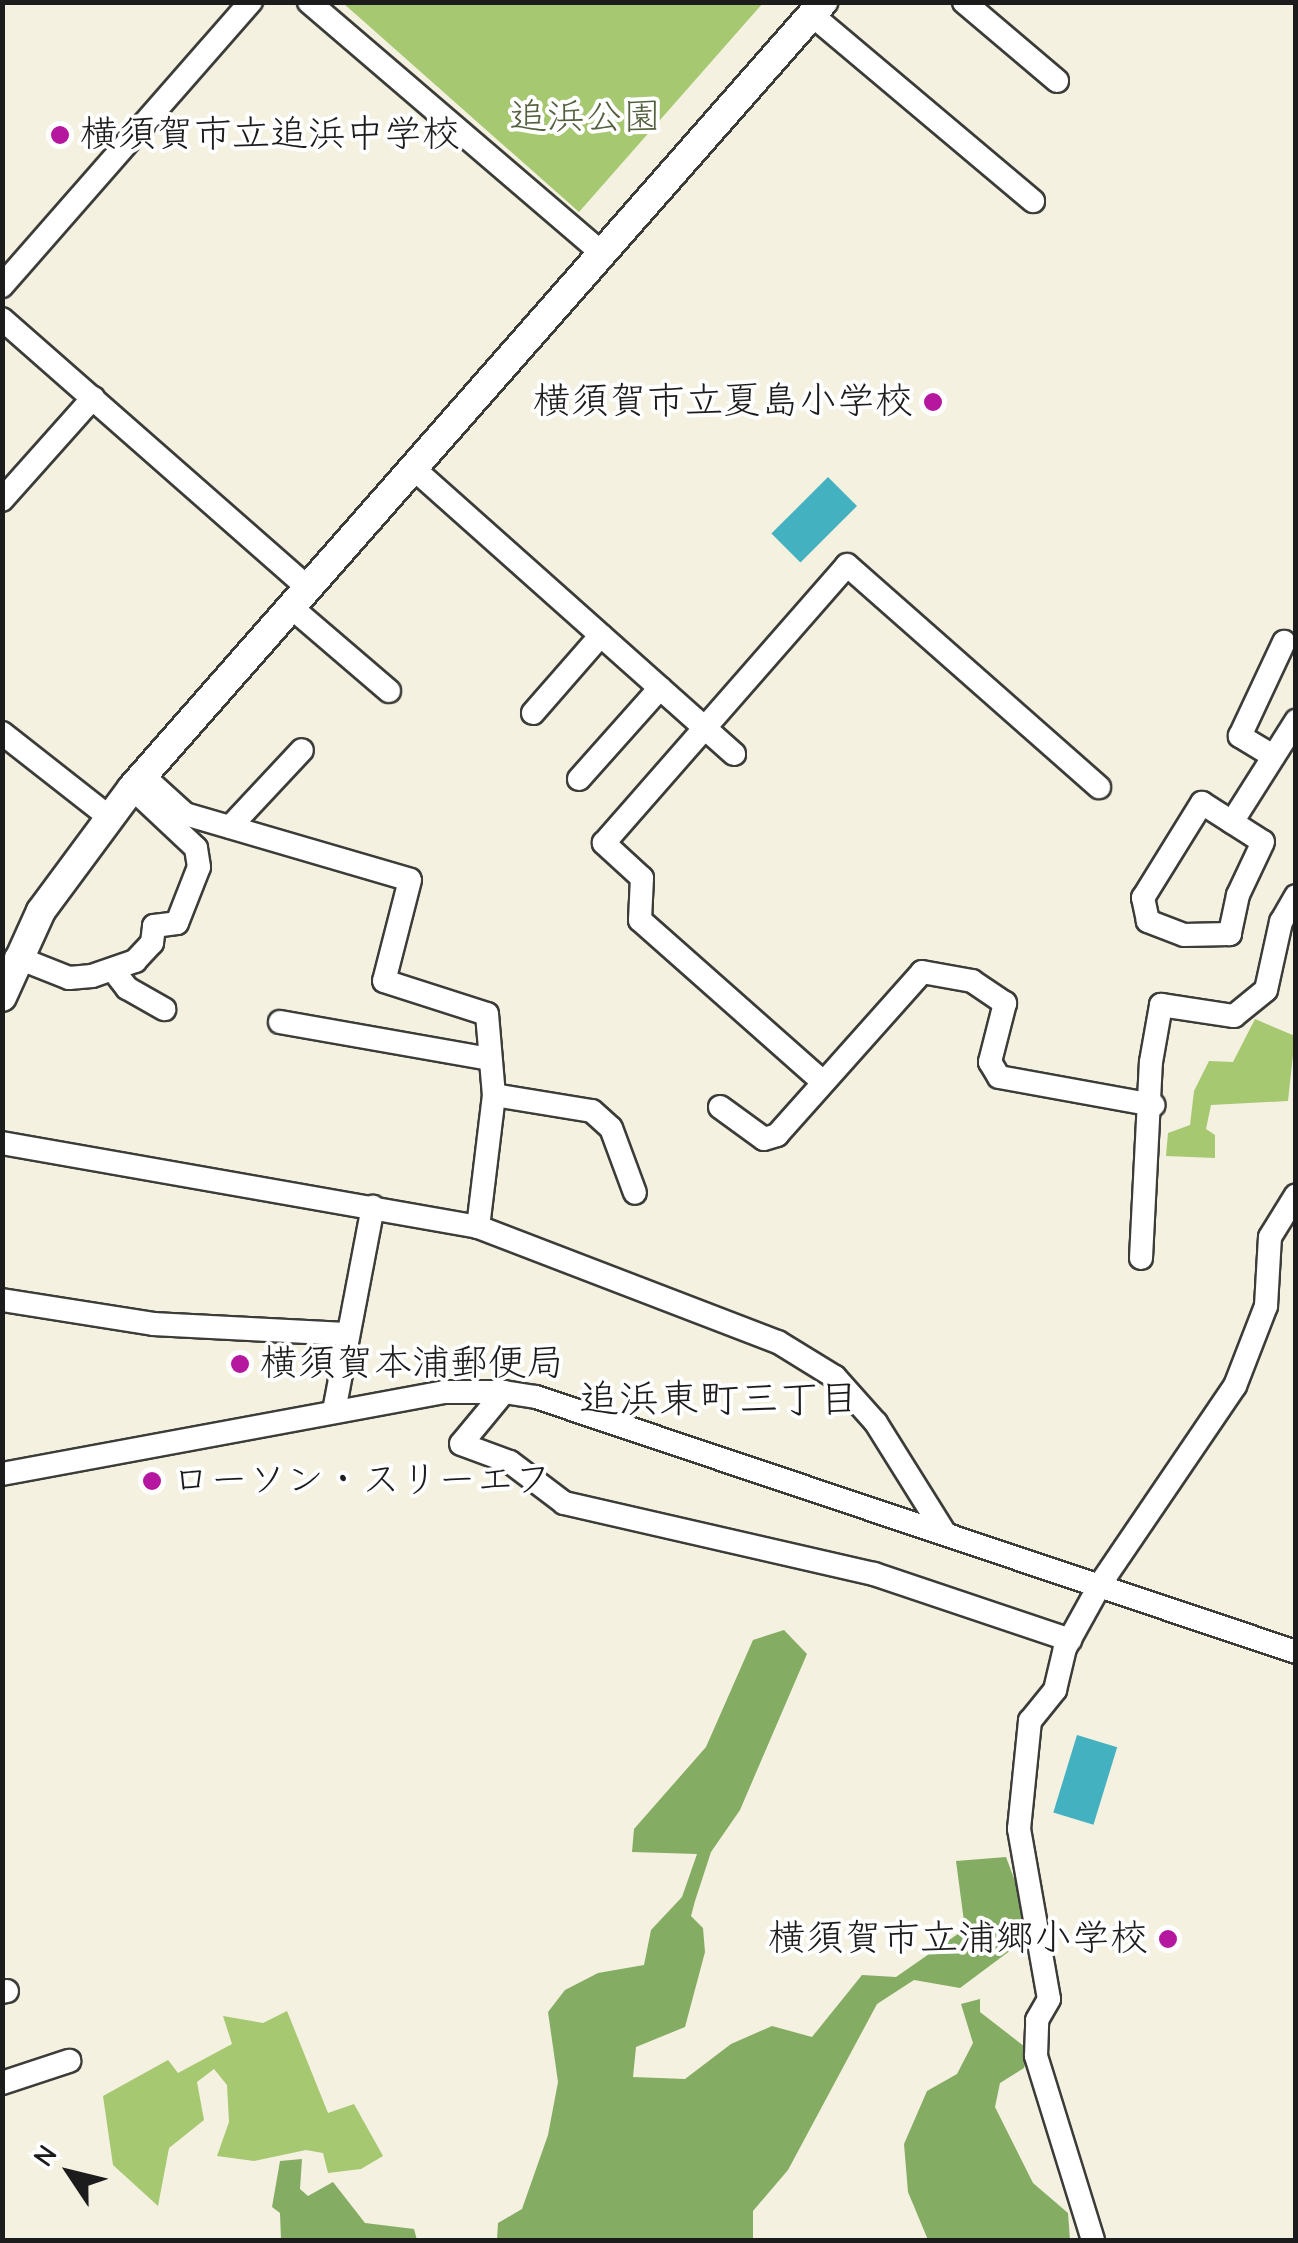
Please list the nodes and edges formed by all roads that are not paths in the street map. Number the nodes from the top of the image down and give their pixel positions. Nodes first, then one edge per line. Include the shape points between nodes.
1 (251, 2) edge
2 (309, 2) edge
3 (964, 2) edge
4 (817, 9) edge
5 (1058, 81) dead end
6 (1033, 200) dead end
7 (602, 253) junction
8 (2, 286) edge
9 (2, 319) edge
10 (93, 398) junction
11 (413, 468) junction
12 (2, 500) edge
13 (299, 598) junction
14 (601, 636) junction
15 (1284, 642) dead end
16 (660, 688) junction
17 (389, 690) dead end
18 (533, 713) dead end
19 (1296, 721) edge
20 (706, 728) junction
21 (2, 733) edge
22 (302, 750) dead end
23 (734, 754) dead end
24 (1274, 756) junction
25 (578, 780) dead end
26 (137, 781) junction
27 (1099, 787) dead end
28 (108, 816) junction
29 (1232, 822) junction
30 (230, 827) junction
31 (1296, 896) edge
32 (10, 956) edge
33 (113, 970) junction
34 (2, 997) edge
35 (164, 1010) dead end
36 (280, 1022) dead end
37 (490, 1059) junction
38 (823, 1082) junction
39 (494, 1095) junction
40 (1153, 1105) junction
41 (720, 1106) dead end
42 (2, 1143) edge
43 (634, 1193) dead end
44 (1296, 1195) edge
45 (373, 1207) junction
46 (478, 1227) junction
47 (1140, 1258) dead end
48 (2, 1300) edge
49 (346, 1334) junction
50 (504, 1392) junction
51 (334, 1410) junction
52 (2, 1474) edge
53 (944, 1532) junction
54 (1102, 1583) junction
55 (1070, 1640) junction
56 (1296, 1652) edge
57 (69, 2061) dead end
58 (2, 2083) edge
59 (1093, 2240) edge

1 - 8 street
2 - 7 street
3 - 5 street
4 - 6 street
4 - 7 street
7 - 11 street
9 - 10 street
10 - 12 street
10 - 13 street
11 - 13 street
11 - 14 street
13 - 17 street
13 - 26 street
14 - 16 street
14 - 18 street
15 - 24 street via 1240,736
16 - 20 street
16 - 25 street
19 - 24 street
20 - 23 street
20 - 27 street via 846,565
20 - 38 street via 604,843 642,878 640,920
21 - 28 street
22 - 30 street
24 - 29 street
26 - 28 street
26 - 30 street via 186,814
26 - 33 street via 196,848 199,867 177,923 154,926 152,943 135,962
28 - 32 street
29 - 29 street via 1263,842 1238,895 1230,934 1184,935 1148,920 1143,898 1202,803
30 - 37 street via 410,880 384,981 487,1014
31 - 40 street via 1281,922 1266,990 1234,1016 1161,1006 1151,1062
32 - 33 street via 68,978
32 - 34 street
33 - 35 street via 127,988
36 - 37 street
37 - 39 street
38 - 40 street via 922,972 972,981 1005,1003 990,1062 999,1076
38 - 41 street via 777,1135 764,1140
39 - 43 street via 592,1111 611,1128
39 - 46 street
40 - 47 street
42 - 45 street
44 - 54 street via 1270,1238 1266,1306 1235,1386
45 - 46 street
45 - 49 street
46 - 53 street via 778,1342 835,1377 876,1424
48 - 49 street via 153,1324
49 - 51 street
50 - 51 street via 462,1390
50 - 53 street
50 - 55 street via 461,1444 510,1462 564,1503 874,1574
51 - 52 street
53 - 54 street
54 - 55 street
54 - 56 street
55 - 59 street via 1055,1690 1030,1721 1019,1828 1049,1999 1037,2020 1036,2056
57 - 58 street

